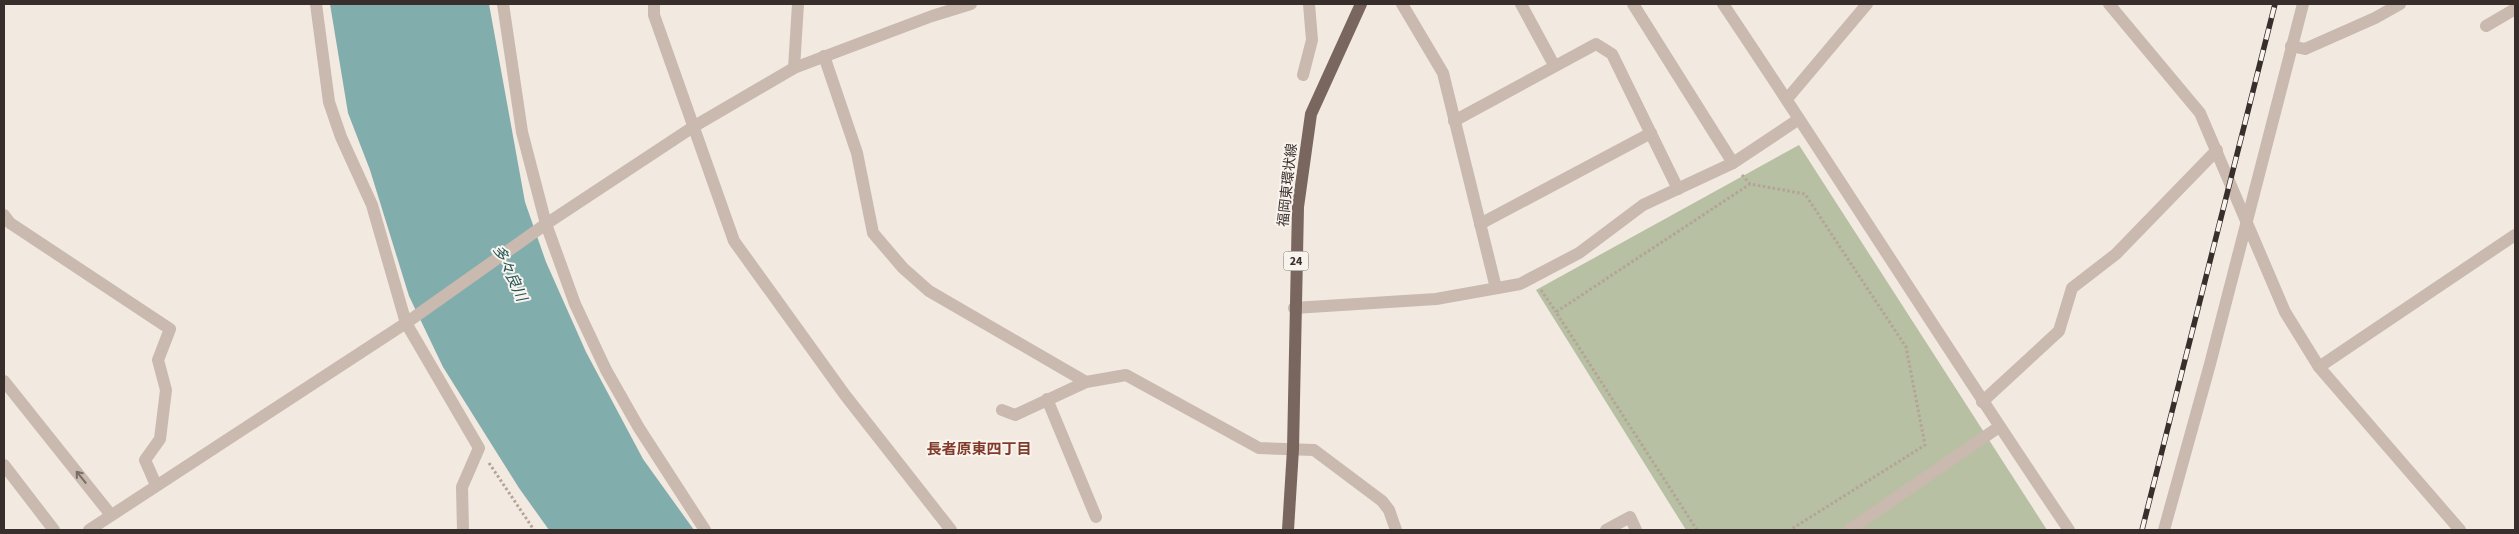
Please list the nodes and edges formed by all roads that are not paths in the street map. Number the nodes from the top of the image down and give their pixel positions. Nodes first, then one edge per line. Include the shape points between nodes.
1 (316, 4) edge
2 (503, 4) edge
3 (654, 4) edge
4 (798, 4) edge
5 (971, 4) edge
6 (1309, 4) edge
7 (1361, 4) edge
8 (1402, 4) edge
9 (1521, 4) edge
10 (1634, 4) edge
11 (1723, 4) edge
12 (1867, 4) edge
13 (2109, 4) edge
14 (2303, 4) edge
15 (2400, 4) edge
16 (2515, 9) edge
17 (2486, 26) dead end
18 (2291, 46) junction
19 (824, 56) junction
20 (1554, 65) junction
21 (794, 68) junction
22 (1303, 75) dead end
23 (1787, 99) junction
24 (1799, 119) junction
25 (1454, 120) junction
26 (693, 127) junction
27 (1650, 133) junction
28 (2217, 150) junction
29 (1733, 164) junction
30 (1678, 189) junction
31 (4, 215) edge
32 (2247, 223) junction
33 (546, 224) junction
34 (1480, 224) junction
35 (2515, 235) edge
36 (1496, 288) junction
37 (1294, 308) junction
38 (406, 323) junction
39 (2319, 367) junction
40 (4, 381) edge
41 (1086, 382) junction
42 (1047, 400) junction
43 (1982, 402) junction
44 (1002, 410) dead end
45 (1999, 427) junction
46 (1292, 449) junction
47 (4, 465) edge
48 (156, 485) junction
49 (111, 515) junction
50 (1096, 517) dead end
51 (54, 530) edge
52 (89, 530) edge
53 (463, 530) edge
54 (705, 530) edge
55 (951, 530) edge
56 (1288, 530) edge
57 (1396, 530) edge
58 (1606, 530) edge
59 (1636, 530) edge
60 (1849, 530) edge
61 (2069, 530) edge
62 (2164, 530) edge
63 (2460, 530) edge

1 - 38 street via 329,102 372,205
2 - 33 street via 522,132
3 - 26 street via 654,15
4 - 21 street
5 - 19 street
6 - 22 street via 1312,40
7 - 37 main road, 福岡東環状線 / 24 via 1311,114 1298,207
8 - 25 street via 1443,73
9 - 20 street
10 - 29 street
11 - 23 street
12 - 23 street
13 - 28 street via 2200,113
14 - 18 street
15 - 18 street via 2304,49
16 - 17 street
18 - 32 street
19 - 21 street
19 - 41 street via 857,152 873,233 902,268 929,291
20 - 25 street
20 - 27 street via 1596,44 1612,54
21 - 26 street
23 - 24 street
24 - 29 street
24 - 43 street
25 - 34 street
26 - 33 street
26 - 55 street via 734,241 845,395
27 - 30 street
27 - 34 street
28 - 32 street
28 - 43 street via 2116,254 2072,288 2059,331
29 - 30 street
30 - 36 street via 1643,205 1579,253 1520,284
31 - 48 street via 10,223 170,329 158,360 166,390 160,439 145,460
32 - 39 street via 2285,312
32 - 62 street
33 - 38 street
33 - 54 street via 575,304 606,370
34 - 36 street
35 - 39 street
36 - 37 street via 1436,298
37 - 46 main road, 福岡東環状線 / 24
38 - 48 street
38 - 53 street via 479,448 462,487
39 - 63 street
49 -> 40 street
41 - 42 street
41 - 46 street via 1126,375 1259,448
42 - 44 street via 1015,415
42 - 50 street
43 - 45 street
45 - 60 street
45 - 61 street
46 - 56 main road, 福岡東環状線 / 24
46 - 57 street via 1314,450 1382,501
47 - 51 street
48 - 49 street
49 - 52 street
58 - 59 street via 1630,517

